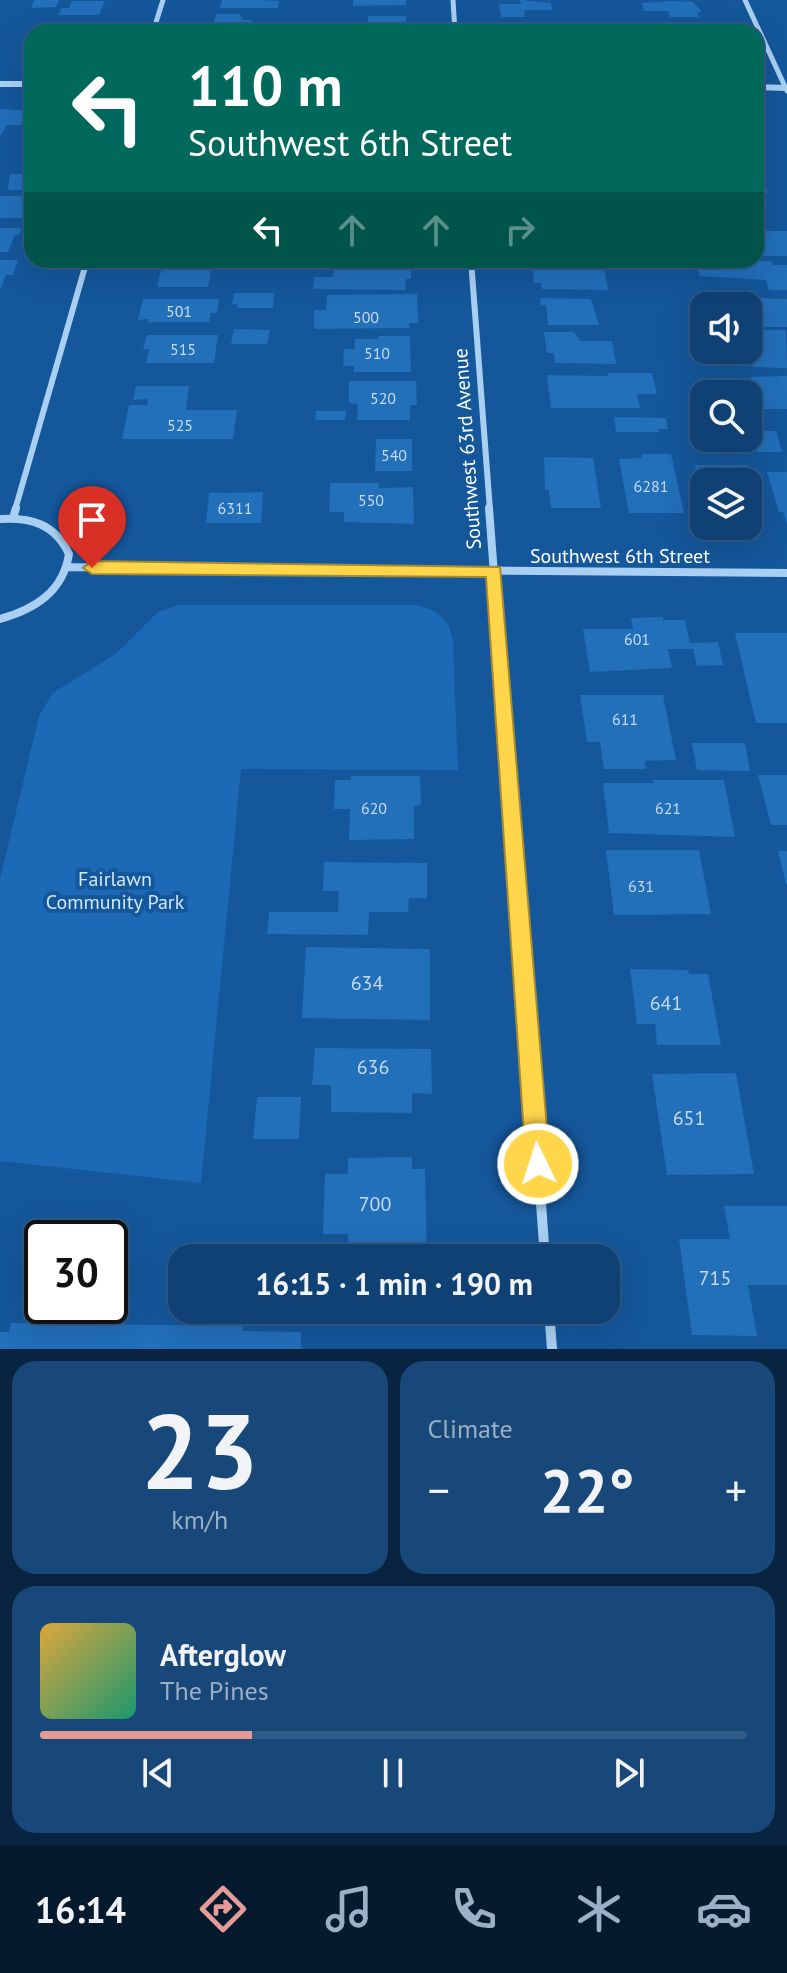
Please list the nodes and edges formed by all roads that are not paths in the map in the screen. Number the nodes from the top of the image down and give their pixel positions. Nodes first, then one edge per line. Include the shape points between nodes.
1 (163, 0) edge
2 (453, 0) edge
3 (745, 0) edge
4 (156, 24) edge
5 (454, 24) edge
6 (756, 24) edge
7 (764, 41) edge
8 (0, 84) edge
9 (24, 84) edge
10 (764, 88) edge
11 (786, 89) edge
12 (85, 268) edge
13 (472, 268) edge
14 (13, 518) junction
15 (0, 519) edge
16 (68, 567) junction
17 (494, 571) junction
18 (787, 573) edge
19 (0, 619) edge
20 (544, 1244) edge
21 (550, 1324) edge
22 (552, 1349) edge

1 - 4 street
2 - 5 street
3 - 6 street
7 - 11 street
8 - 9 street
10 - 11 street
12 - 14 street
13 - 17 street, Southwest 63rd Avenue
14 - 15 street
14 - 16 street via 57,532 69,554
16 - 17 street, Southwest 6th Street
16 - 19 street via 63,580 38,605
17 - 18 street, Southwest 6th Street
17 - 20 street, Southwest 63rd Avenue
21 - 22 street

